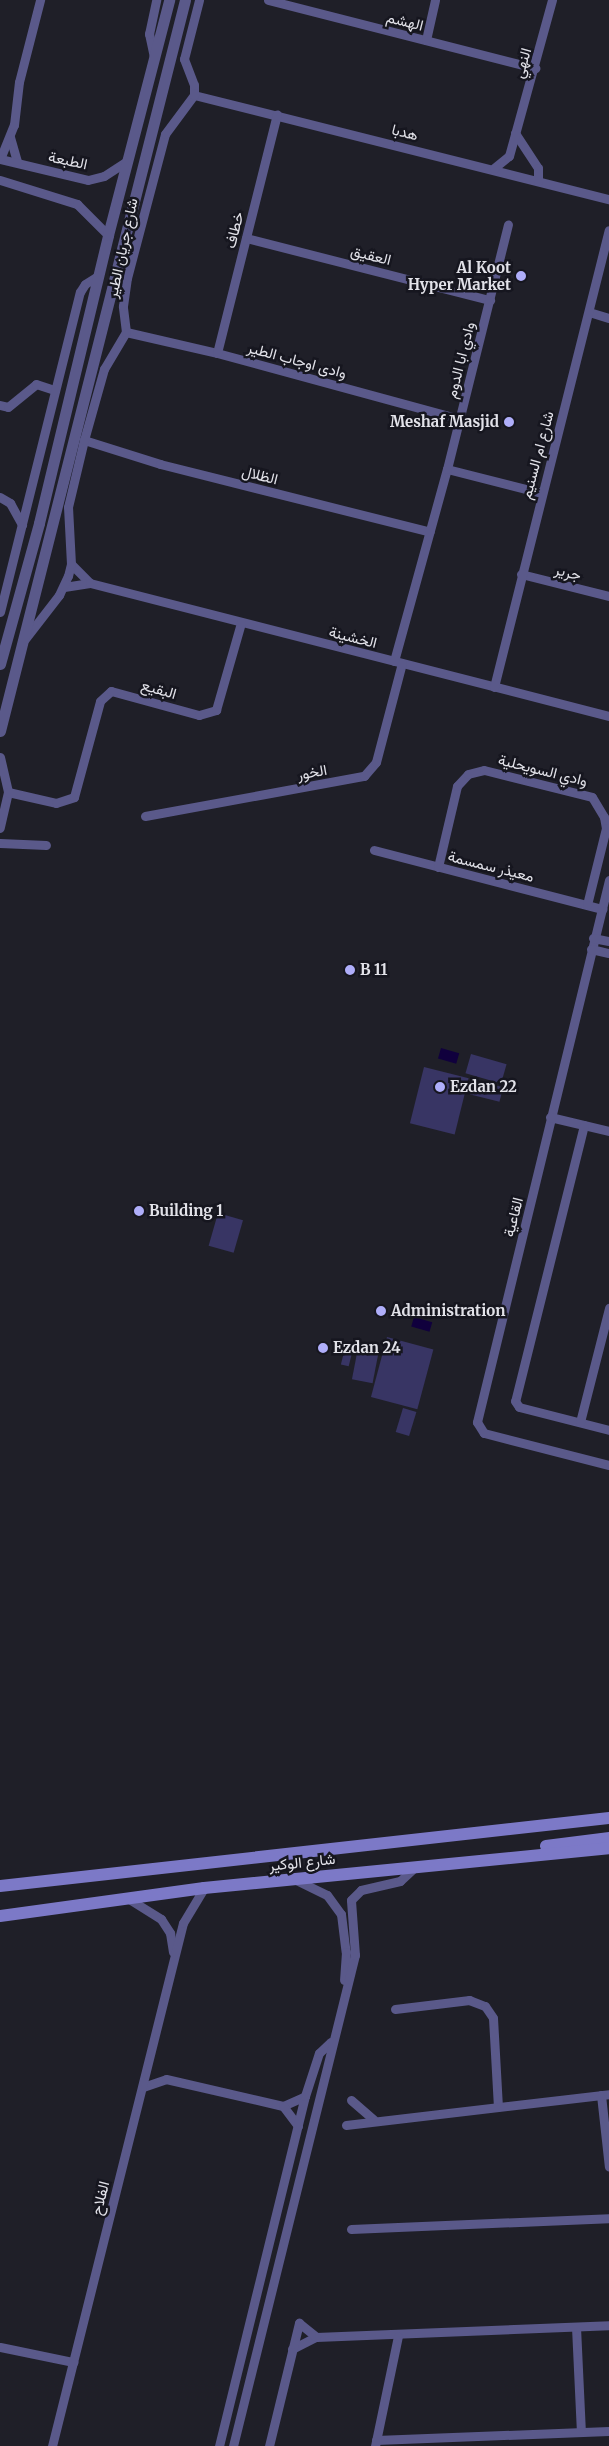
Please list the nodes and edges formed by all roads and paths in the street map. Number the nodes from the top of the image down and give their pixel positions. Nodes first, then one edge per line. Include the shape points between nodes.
1 (40, 0) edge
2 (156, 0) edge
3 (169, 0) edge
4 (185, 0) edge
5 (199, 0) edge
6 (268, 0) edge
7 (435, 0) edge
8 (552, 0) edge
9 (182, 39) junction
10 (426, 40) junction
11 (154, 57) junction
12 (535, 68) junction
13 (194, 95) junction
14 (277, 114) junction
15 (515, 134) junction
16 (10, 137) junction
17 (509, 156) junction
18 (0, 159) edge
19 (127, 161) junction
20 (17, 162) junction
21 (494, 168) junction
22 (516, 175) junction
23 (0, 180) edge
24 (538, 181) junction
25 (609, 199) edge
26 (116, 202) junction
27 (134, 207) junction
28 (508, 224) dead end
29 (609, 230) edge
30 (108, 235) junction
31 (246, 238) junction
32 (98, 276) junction
33 (490, 300) junction
34 (589, 312) junction
35 (609, 318) edge
36 (126, 332) junction
37 (217, 353) junction
38 (55, 390) junction
39 (4, 406) edge
40 (460, 419) junction
41 (84, 440) junction
42 (448, 469) junction
43 (541, 493) junction
44 (29, 496) junction
45 (0, 497) edge
46 (10, 503) junction
47 (22, 525) junction
48 (430, 532) junction
49 (71, 564) junction
50 (521, 574) junction
51 (90, 583) junction
52 (64, 587) junction
53 (415, 590) joint
54 (609, 596) edge
55 (0, 612) edge
56 (241, 623) junction
57 (22, 643) junction
58 (398, 662) junction
59 (0, 664) edge
60 (494, 687) junction
61 (609, 716) edge
62 (0, 731) edge
63 (0, 757) edge
64 (8, 792) junction
65 (146, 816) dead end
66 (0, 828) edge
67 (0, 843) edge
68 (46, 845) dead end
69 (374, 850) dead end
70 (438, 867) junction
71 (609, 880) edge
72 (587, 905) junction
73 (602, 909) junction
74 (593, 938) junction
75 (609, 942) edge
76 (590, 949) junction
77 (609, 953) edge
78 (550, 1117) junction
79 (584, 1125) junction
80 (609, 1131) edge
81 (608, 1313) edge
82 (580, 1422) junction
83 (609, 1430) edge
84 (609, 1465) edge
85 (609, 1818) edge
86 (609, 1838) edge
87 (609, 1848) edge
88 (516, 1856) junction
89 (415, 1867) junction
90 (294, 1879) junction
91 (0, 1886) edge
92 (204, 1888) junction
93 (128, 1898) junction
94 (0, 1916) edge
95 (174, 1957) junction
96 (342, 2000) junction
97 (395, 2009) dead end
98 (331, 2042) junction
99 (143, 2087) junction
100 (605, 2095) edge
101 (305, 2096) junction
102 (351, 2100) dead end
103 (282, 2106) junction
104 (498, 2107) junction
105 (374, 2120) junction
106 (298, 2126) junction
107 (346, 2126) dead end
108 (609, 2167) edge
109 (283, 2187) junction
110 (291, 2207) junction
111 (609, 2218) edge
112 (352, 2229) dead end
113 (609, 2325) edge
114 (576, 2327) junction
115 (260, 2332) junction
116 (398, 2336) junction
117 (316, 2337) junction
118 (245, 2342) junction
119 (0, 2347) edge
120 (292, 2349) junction
121 (73, 2362) junction
122 (609, 2431) edge
123 (581, 2432) junction
124 (478, 2441) edge
125 (375, 2443) edge
126 (52, 2446) edge
127 (219, 2446) edge
128 (233, 2446) edge
129 (268, 2446) edge

1 - 16 street via 19,82
2 - 11 street via 148,34
3 - 11 street, شارع جريان الطير
4 - 9 street, شارع جريان الطير
5 - 9 street, شارع جريان الطير
6 - 10 street, الهشم
7 - 10 street
8 - 12 street, النهي
9 - 13 street, شارع جريان الطير
9 - 27 street, شارع جريان الطير
10 - 12 street, الهشم
11 - 19 street, شارع جريان الطير
12 - 15 street, النهي
13 - 14 street, هدبا
13 - 36 street, شارع جريان الطير via 165,134 127,278
14 - 21 street, هدبا
14 - 31 street, خطاف
15 - 17 street, النهي
15 - 24 street via 538,168
16 - 18 street
16 - 20 street
17 - 21 street
17 - 22 street
18 - 20 street, الطبعة
19 - 20 street, الطبعة via 104,176 88,180
19 - 26 street, شارع جريان الطير
21 - 22 street, هدبا
22 - 24 street, هدبا
23 - 30 street via 77,204
24 - 25 street, هدبا
26 - 27 street
26 - 30 street, شارع جريان الطير
27 - 57 street, شارع جريان الطير
28 - 33 street, وادي ابا الدوم
29 - 34 street, شارع ام السنيم
30 - 32 street, شارع جريان الطير
31 - 33 street, العقيق
31 - 37 street, خطاف
32 - 38 street via 88,281 80,292
32 - 59 street, شارع جريان الطير via 38,524
33 - 40 street, وادي ابا الدوم
34 - 35 street
34 - 43 street, شارع ام السنيم
36 - 37 street, وادى اوجاب الطير
36 - 41 street, شارع جريان الطير via 104,369
37 - 40 street, وادى اوجاب الطير
38 - 39 street via 36,384
38 - 44 street
40 - 42 street, وادي ابا الدوم
41 - 48 street, الظلال via 160,464
41 - 49 street, شارع جريان الطير via 68,507
42 - 43 street
42 - 48 street, وادي ابا الدوم
43 - 50 street, شارع ام السنيم
44 - 46 street
44 - 47 street
45 - 46 street
46 - 47 street
47 - 55 street
48 - 53 street, وادي ابا الدوم
49 - 51 street
49 - 52 street, شارع جريان الطير
50 - 54 street, جرير
50 - 60 street, شارع ام السنيم
51 - 52 street, الخشينة
51 - 56 street, الخشينة
52 - 57 street, شارع جريان الطير
53 - 58 street, الخور
56 - 58 street, الخشينة
56 - 64 street, البقيع via 216,710 199,715 115,691 102,697 77,791 70,800 60,803
57 - 62 street, شارع جريان الطير
58 - 60 street, الخشينة
58 - 65 street, الخور via 376,762 364,776
60 - 61 street, الخشينة
63 - 64 street
64 - 66 street
67 - 68 street
69 - 70 street, معيذر سمسمة
70 - 72 street, معيذر سمسمة
70 - 72 street, وادي السويحلية via 457,786 468,774 484,770 592,797 604,817 606,828
71 - 73 street, القاعية
72 - 73 street, معيذر سمسمة
73 - 74 street, القاعية
74 - 75 street
74 - 76 street, القاعية
76 - 77 street
76 - 78 street, القاعية
78 - 79 street
78 - 84 street, القاعية via 477,1422 484,1433
79 - 80 street
79 - 82 street via 515,1401 519,1407
81 - 82 street
82 - 83 street
85 - 91 main road, شارع الوكير
86 - 88 main road via 539,1847
87 - 88 main road, شارع الوكير
88 - 89 main road, شارع الوكير
89 - 90 main road, شارع الوكير
89 - 96 street via 400,1881 362,1890 351,1900 356,1946
90 - 92 main road, شارع الوكير
90 - 96 street via 327,1895 340,1914 346,1952
92 - 93 main road, شارع الوكير
92 - 95 street, الفلاح via 187,1914
93 - 94 main road, شارع الوكير
93 - 95 street, الفلاح via 161,1919 170,1933
95 - 99 street, الفلاح
96 - 98 street
97 - 104 street via 469,2000 485,2006 492,2018
98 - 101 street via 319,2053
98 - 110 street
99 - 103 street via 166,2079
99 - 121 street, الفلاح
100 - 104 street
100 - 108 street
101 - 103 street
101 - 106 street
102 - 105 street
103 - 106 street
104 - 105 street
105 - 107 street
106 - 109 street
109 - 110 street
109 - 118 street
110 - 115 street
111 - 112 street
113 - 114 street
114 - 116 street
114 - 123 street
115 - 118 street
115 - 128 street
116 - 117 street
116 - 125 street
117 - 120 street
117 - 120 street via 299,2323
118 - 127 street
119 - 121 street
120 - 129 street
121 - 126 street, الفلاح
122 - 123 street
123 - 124 street
124 - 125 street

